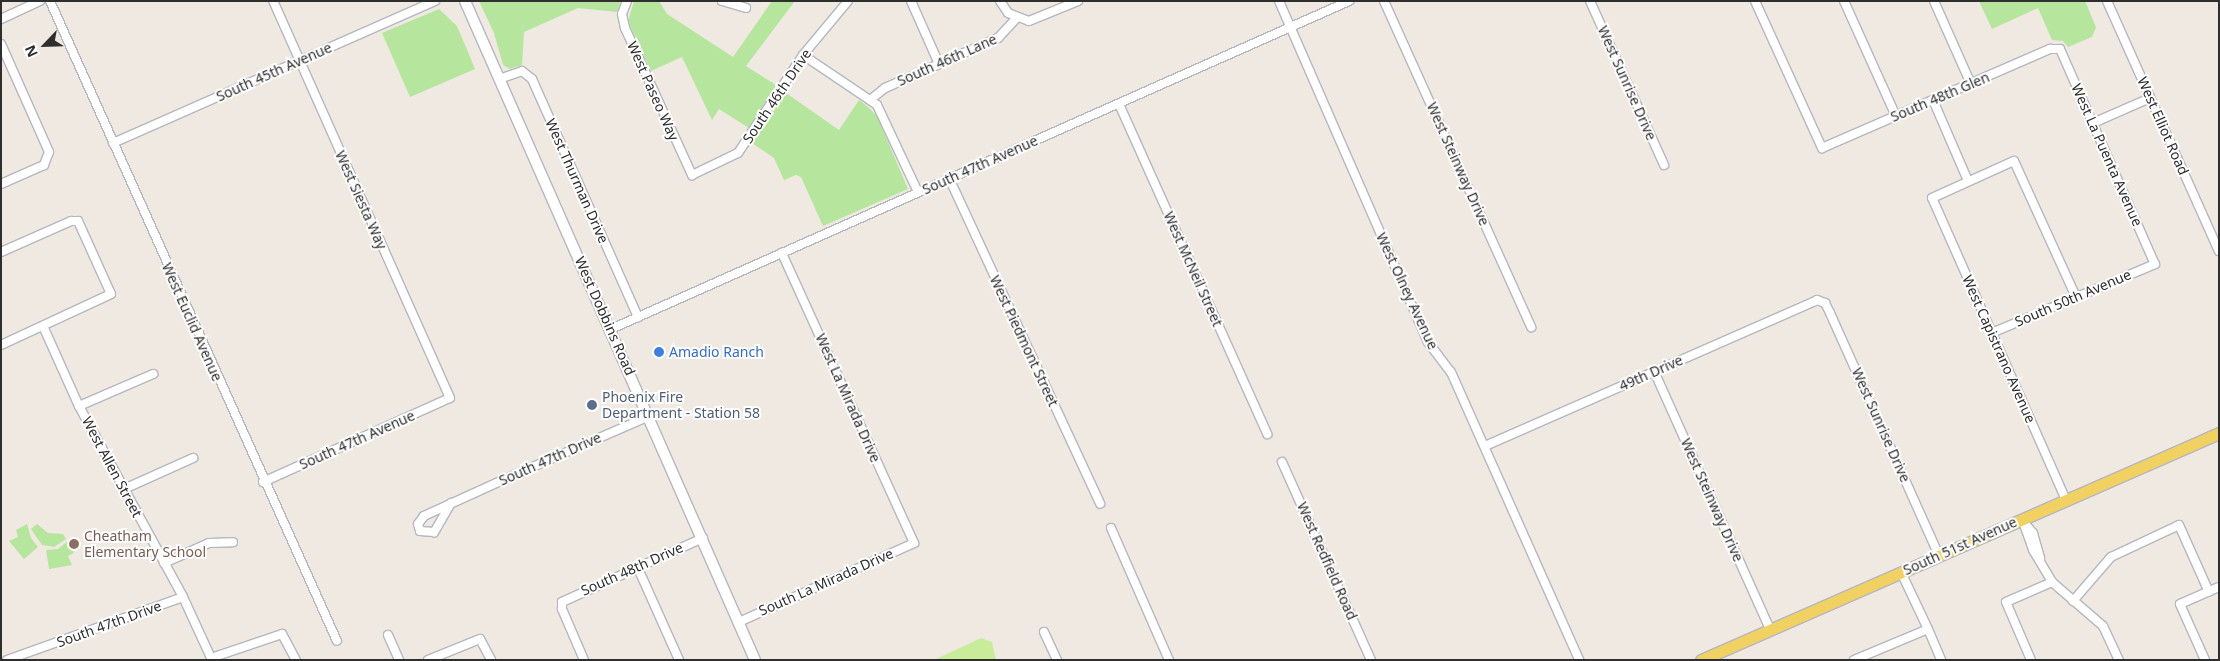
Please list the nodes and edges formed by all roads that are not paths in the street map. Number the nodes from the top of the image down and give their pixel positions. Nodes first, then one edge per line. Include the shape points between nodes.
1 (40, 1) edge
2 (50, 1) edge
3 (273, 1) edge
4 (434, 1) edge
5 (464, 1) edge
6 (722, 1) edge
7 (848, 1) edge
8 (912, 1) edge
9 (1000, 1) edge
10 (1078, 1) edge
11 (1279, 1) edge
12 (1349, 1) edge
13 (1384, 1) edge
14 (1590, 1) edge
15 (1755, 1) edge
16 (1844, 1) edge
17 (1934, 1) edge
18 (2107, 1) edge
19 (626, 3) edge
20 (746, 8) dead end
21 (1, 19) edge
22 (1016, 19) junction
23 (1290, 26) junction
24 (1, 44) edge
25 (2058, 47) joint
26 (803, 55) junction
27 (299, 61) junction
28 (939, 64) junction
29 (499, 79) junction
30 (1971, 84) junction
31 (2150, 98) junction
32 (870, 100) junction
33 (1933, 100) junction
34 (1119, 104) junction
35 (1896, 116) junction
36 (2093, 123) junction
37 (113, 143) junction
38 (1664, 165) dead end
39 (692, 175) joint
40 (949, 178) junction
41 (1968, 181) junction
42 (1, 184) edge
43 (918, 192) junction
44 (2219, 251) edge
45 (1, 252) edge
46 (782, 253) junction
47 (2155, 264) joint
48 (2076, 297) junction
49 (1817, 300) joint
50 (638, 317) junction
51 (43, 326) junction
52 (1531, 327) dead end
53 (611, 329) junction
54 (1992, 333) junction
55 (1, 345) edge
56 (1654, 371) junction
57 (153, 374) dead end
58 (450, 398) joint
59 (79, 406) junction
60 (649, 416) junction
61 (2219, 433) edge
62 (1266, 434) dead end
63 (1485, 446) junction
64 (193, 458) dead end
65 (1282, 462) dead end
66 (263, 482) junction
67 (124, 489) junction
68 (2066, 500) junction
69 (451, 503) junction
70 (1100, 504) dead end
71 (2022, 520) junction
72 (1111, 528) dead end
73 (703, 538) junction
74 (233, 542) dead end
75 (914, 543) joint
76 (1939, 556) junction
77 (164, 563) junction
78 (638, 566) junction
79 (1901, 572) junction
80 (2052, 582) junction
81 (2219, 587) edge
82 (2209, 592) junction
83 (183, 597) junction
84 (2073, 601) junction
85 (739, 622) junction
86 (1770, 629) junction
87 (1928, 629) junction
88 (1044, 632) dead end
89 (388, 635) dead end
90 (337, 641) dead end
91 (1720, 656) edge
92 (211, 659) edge
93 (7, 660) edge
94 (296, 660) edge
95 (398, 660) edge
96 (428, 660) edge
97 (491, 660) edge
98 (584, 660) edge
99 (679, 660) edge
100 (755, 660) edge
101 (1057, 660) edge
102 (1170, 660) edge
103 (1371, 660) edge
104 (1579, 660) edge
105 (1701, 660) edge
106 (1854, 660) edge
107 (1941, 660) edge
108 (2031, 660) edge
109 (2119, 660) edge
110 (2205, 660) edge

1 - 21 street
2 - 37 street, West Euclid Avenue
3 - 27 street, West Siesta Way
4 - 27 street, South 45th Avenue
5 - 29 main road, West Dobbins Road
6 - 20 street
7 - 26 street, South 46th Drive
8 - 28 street
9 - 22 street
10 - 22 street via 1036,20
11 - 23 street, West Olney Avenue
12 - 23 street, South 47th Avenue
13 - 52 street, West Steinway Drive
14 - 38 street, West Sunrise Drive
15 - 35 street, South 48th Glen via 1822,148
16 - 35 street
17 - 30 street
18 - 31 street, West Elliot Road
19 - 39 street, West Paseo Way via 622,14 625,28
22 - 28 street, South 46th Lane via 998,38
23 - 34 street, South 47th Avenue
23 - 63 street, West Olney Avenue via 1428,342 1451,372
24 - 42 street via 50,152 49,160
25 - 30 street, South 48th Glen
25 - 36 street, West La Puenta Avenue
26 - 32 street
26 - 39 street, South 46th Drive via 738,153
27 - 37 street, South 45th Avenue
27 - 58 street, West Siesta Way
28 - 32 street, South 46th Lane via 885,88
29 - 50 street, West Thurman Drive via 522,71 532,79
29 - 53 main road, West Dobbins Road
30 - 33 street, South 48th Glen
31 - 36 street
31 - 44 street, West Elliot Road
32 - 43 street via 881,112
33 - 35 street, South 48th Glen
33 - 41 street
34 - 40 street, South 47th Avenue
34 - 62 street, West McNeil Street
36 - 47 street, West La Puenta Avenue
37 - 66 street, West Euclid Avenue
40 - 43 street, South 47th Avenue
40 - 70 street, West Piedmont Street
41 - 48 street via 2014,161
41 - 54 street, West Capistrano Avenue via 1932,198
43 - 46 street, South 47th Avenue
45 - 51 street via 70,221 78,221 111,294
46 - 50 street, South 47th Avenue
46 - 75 street, West La Mirada Drive
47 - 48 street, South 50th Avenue
48 - 54 street, South 50th Avenue
49 - 56 street, 49th Drive
49 - 76 street, West Sunrise Drive via 1825,303 1830,313
50 - 53 street, South 47th Avenue
51 - 55 street
51 - 59 street, West Allen Street
53 - 60 main road, West Dobbins Road
54 - 68 street, West Capistrano Avenue
56 - 63 street, 49th Drive
56 - 86 street, West Steinway Drive
57 - 59 street
58 - 66 street, South 47th Avenue
59 - 67 street, West Allen Street
60 - 69 street, South 47th Drive
60 - 73 main road, West Dobbins Road
61 - 68 main road, South 51st Avenue
63 - 104 street, West Olney Avenue
64 - 67 street
65 - 103 street, West Redfield Road
66 - 90 street, West Euclid Avenue
67 - 77 street, West Allen Street
68 - 71 main road, South 51st Avenue
69 - 69 street, South 47th Drive via 424,516 418,524 420,531 430,534 437,529
71 - 76 main road, South 51st Avenue
71 - 80 street via 2033,550
72 - 102 street
73 - 78 street, South 48th Drive
73 - 85 main road, West Dobbins Road
74 - 77 street via 209,543
75 - 85 street, South La Mirada Drive
76 - 79 main road, South 51st Avenue
77 - 83 street, West Allen Street
78 - 98 street, South 48th Drive via 562,602
78 - 99 street
79 - 86 main road, South 51st Avenue
79 - 87 street
80 - 84 street
80 - 108 street via 2006,602
81 - 82 street
82 - 84 street via 2179,525 2111,557
82 - 110 street via 2180,604
83 - 92 street, West Allen Street
83 - 93 street, South 47th Drive
84 - 109 street via 2103,626
85 - 100 main road, West Dobbins Road
86 - 91 main road, South 51st Avenue
87 - 106 street
87 - 107 street
88 - 101 street
89 - 95 street
91 - 105 main road, South 51st Avenue
92 - 94 street via 282,634
96 - 97 street via 480,639

